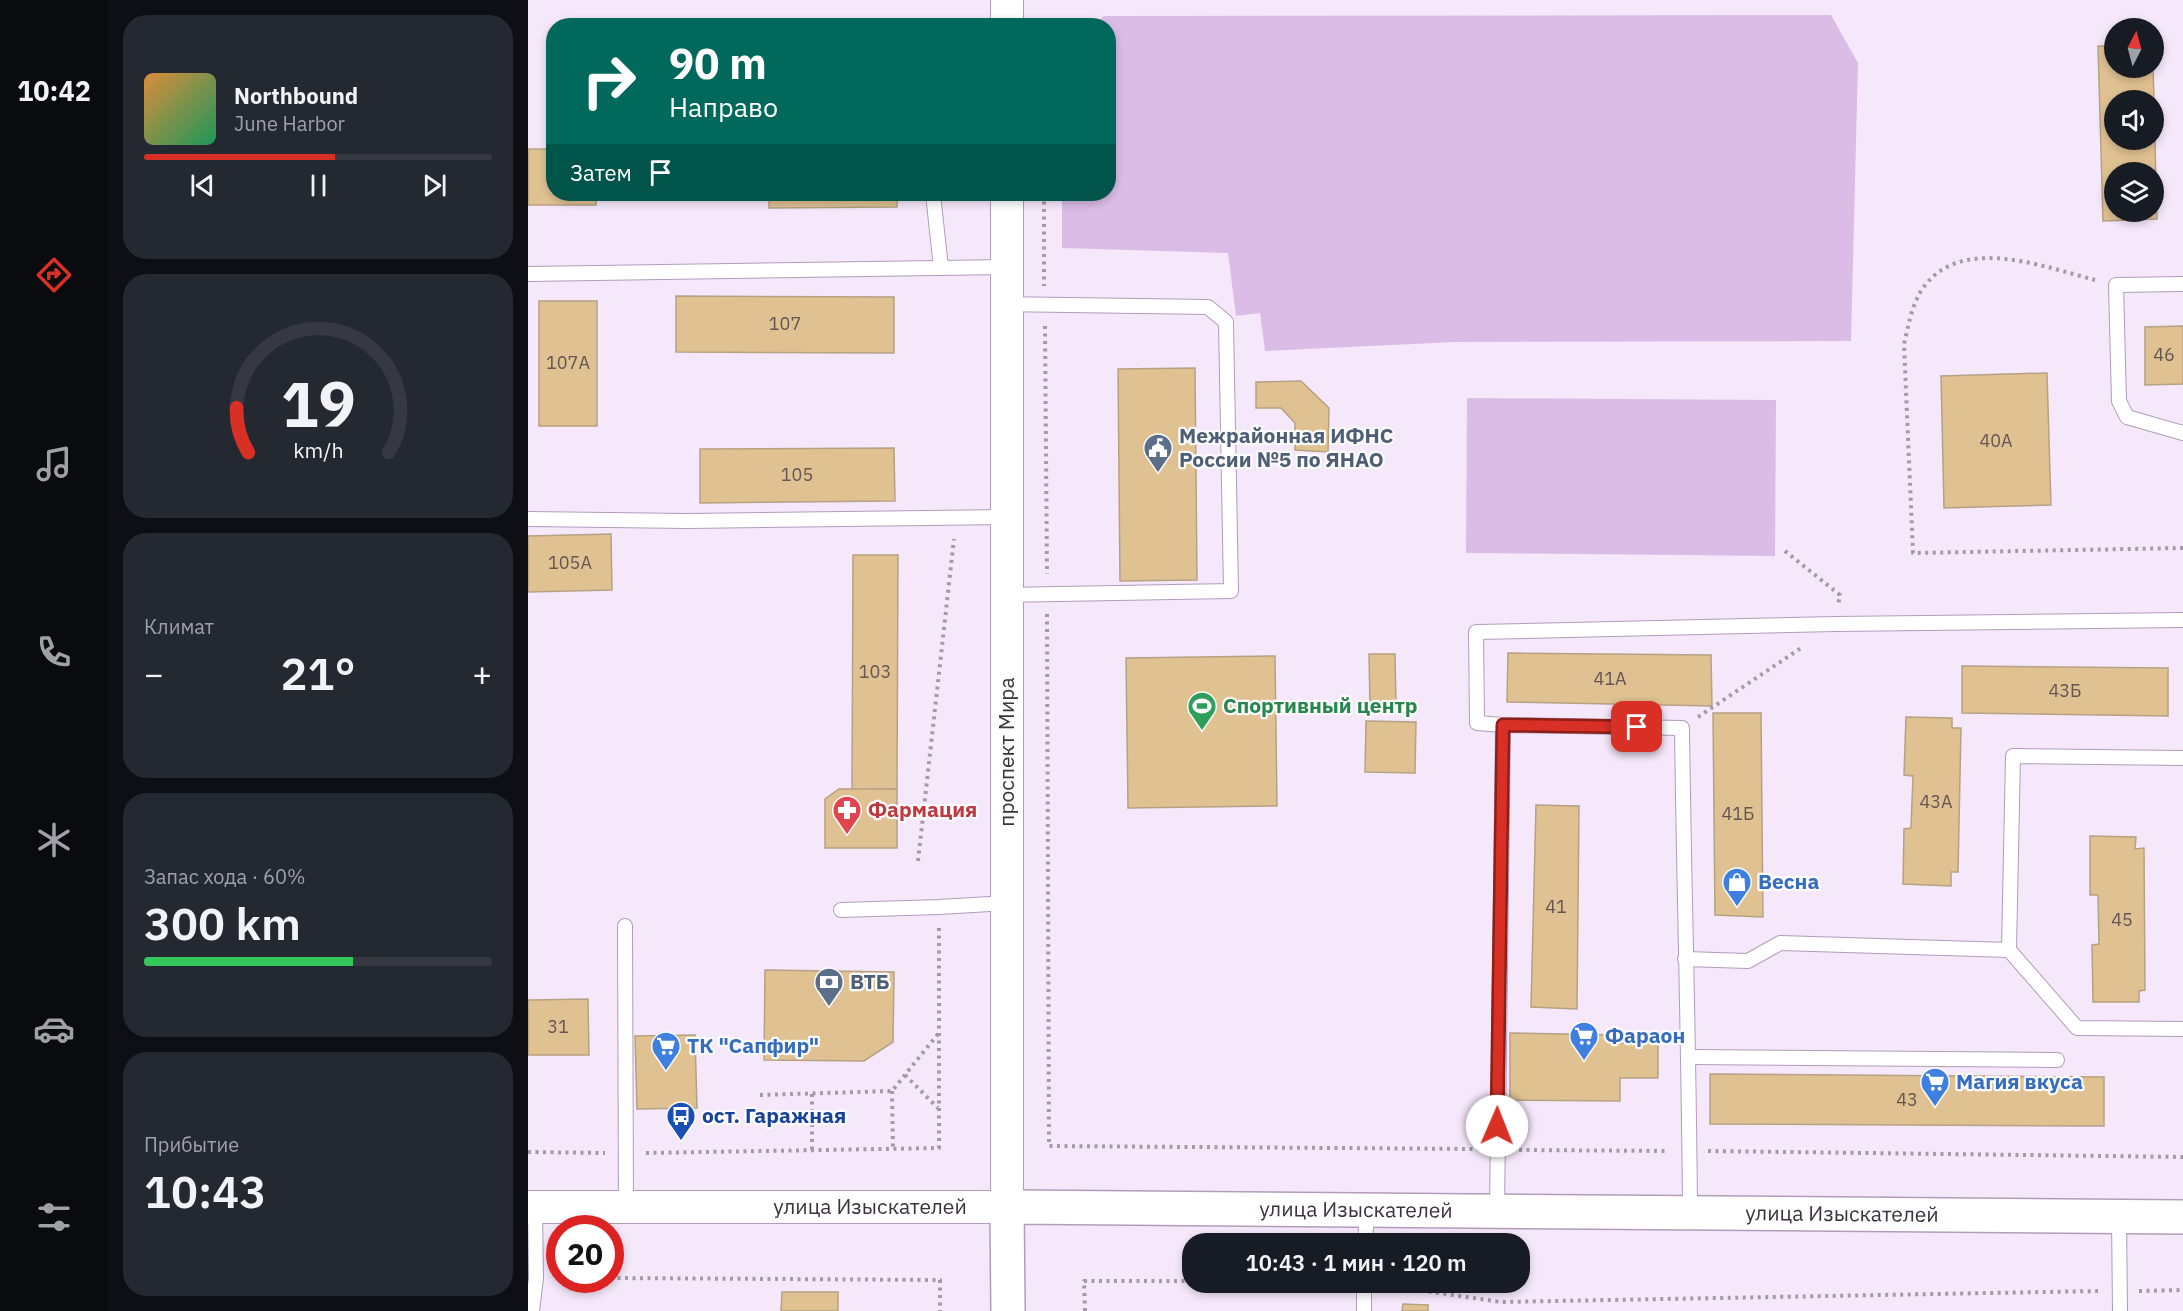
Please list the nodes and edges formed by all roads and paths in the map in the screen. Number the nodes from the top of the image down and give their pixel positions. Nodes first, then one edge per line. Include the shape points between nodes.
1 (1007, 0) edge
2 (1007, 18) edge
3 (934, 201) edge
4 (1007, 201) edge
5 (1044, 201) edge
6 (1007, 267) junction
7 (941, 268) junction
8 (528, 274) edge
9 (2183, 284) edge
10 (2116, 285) junction
11 (1007, 304) junction
12 (1044, 304) junction
13 (2183, 433) edge
14 (1007, 517) junction
15 (956, 518) junction
16 (528, 519) edge
17 (2183, 548) edge
18 (1007, 595) junction
19 (1047, 595) junction
20 (2183, 620) edge
21 (1503, 725) junction
22 (2183, 758) edge
23 (918, 861) dead end
24 (1007, 903) junction
25 (939, 907) junction
26 (841, 910) dead end
27 (625, 926) dead end
28 (2009, 950) junction
29 (1685, 959) junction
30 (2183, 1029) edge
31 (938, 1034) junction
32 (1690, 1057) junction
33 (2057, 1060) dead end
34 (905, 1075) junction
35 (892, 1091) junction
36 (812, 1094) junction
37 (760, 1095) dead end
38 (939, 1109) junction
39 (1497, 1149) junction
40 (893, 1150) junction
41 (812, 1151) junction
42 (1690, 1151) junction
43 (528, 1152) edge
44 (624, 1153) junction
45 (2183, 1157) edge
46 (532, 1207) edge
47 (626, 1207) junction
48 (1007, 1207) junction
49 (1367, 1210) junction
50 (1497, 1210) junction
51 (1690, 1212) junction
52 (2120, 1216) junction
53 (2183, 1216) edge
54 (1366, 1233) edge
55 (624, 1278) edge
56 (1182, 1281) edge
57 (2183, 1290) edge
58 (2120, 1291) junction
59 (1368, 1293) edge
60 (1439, 1293) edge
61 (532, 1311) edge
62 (940, 1311) edge
63 (1008, 1311) edge
64 (1085, 1311) edge
65 (1364, 1311) edge
66 (2120, 1311) edge

1 - 2 street
3 - 7 lane
4 - 6 street, проспект Мира
5 - 12 path
6 - 7 lane
6 - 11 street, проспект Мира
7 - 8 lane
9 - 10 lane
10 - 13 lane via 2119,401 2127,417
10 - 17 path via 1996,257 1943,267 1925,285 1912,311 1904,344 1913,553
11 - 12 lane
11 - 14 street, проспект Мира
12 - 19 path
12 - 19 lane via 1208,307 1226,322 1231,591
14 - 15 lane
14 - 18 street, проспект Мира
15 - 16 lane via 687,522
15 - 23 path
18 - 19 lane
18 - 24 street, проспект Мира
19 - 39 path via 1049,1146
20 - 21 lane via 1476,632 1478,723
21 - 29 lane via 1682,728
21 - 39 lane
22 - 28 lane via 2013,756
24 - 25 lane
24 - 48 street, проспект Мира
25 - 26 lane
25 - 31 path
27 - 44 lane
28 - 29 lane via 1779,944 1748,961
28 - 30 lane via 2077,1028
29 - 32 lane
31 - 34 path
31 - 38 path
32 - 33 lane
32 - 42 lane
34 - 35 path
34 - 38 path
35 - 36 path
35 - 40 path
36 - 37 path
36 - 41 path
38 - 40 path via 939,1148
39 - 42 path
39 - 50 lane
40 - 41 path
41 - 44 path
42 - 45 path
42 - 51 lane
43 - 44 path
44 - 47 lane
46 - 47 street, улица Изыскателей
46 - 61 lane via 536,1278
47 - 48 street, улица Изыскателей
48 - 49 main road, улица Изыскателей
48 - 63 main road, проспект Мира
49 - 50 main road, улица Изыскателей
49 - 54 lane
50 - 51 main road, улица Изыскателей
51 - 52 main road, улица Изыскателей
52 - 53 main road, улица Изыскателей
52 - 58 lane
55 - 62 path via 940,1280
56 - 64 path via 1084,1281
57 - 58 path
58 - 60 path via 1501,1302
58 - 66 lane
59 - 65 lane

